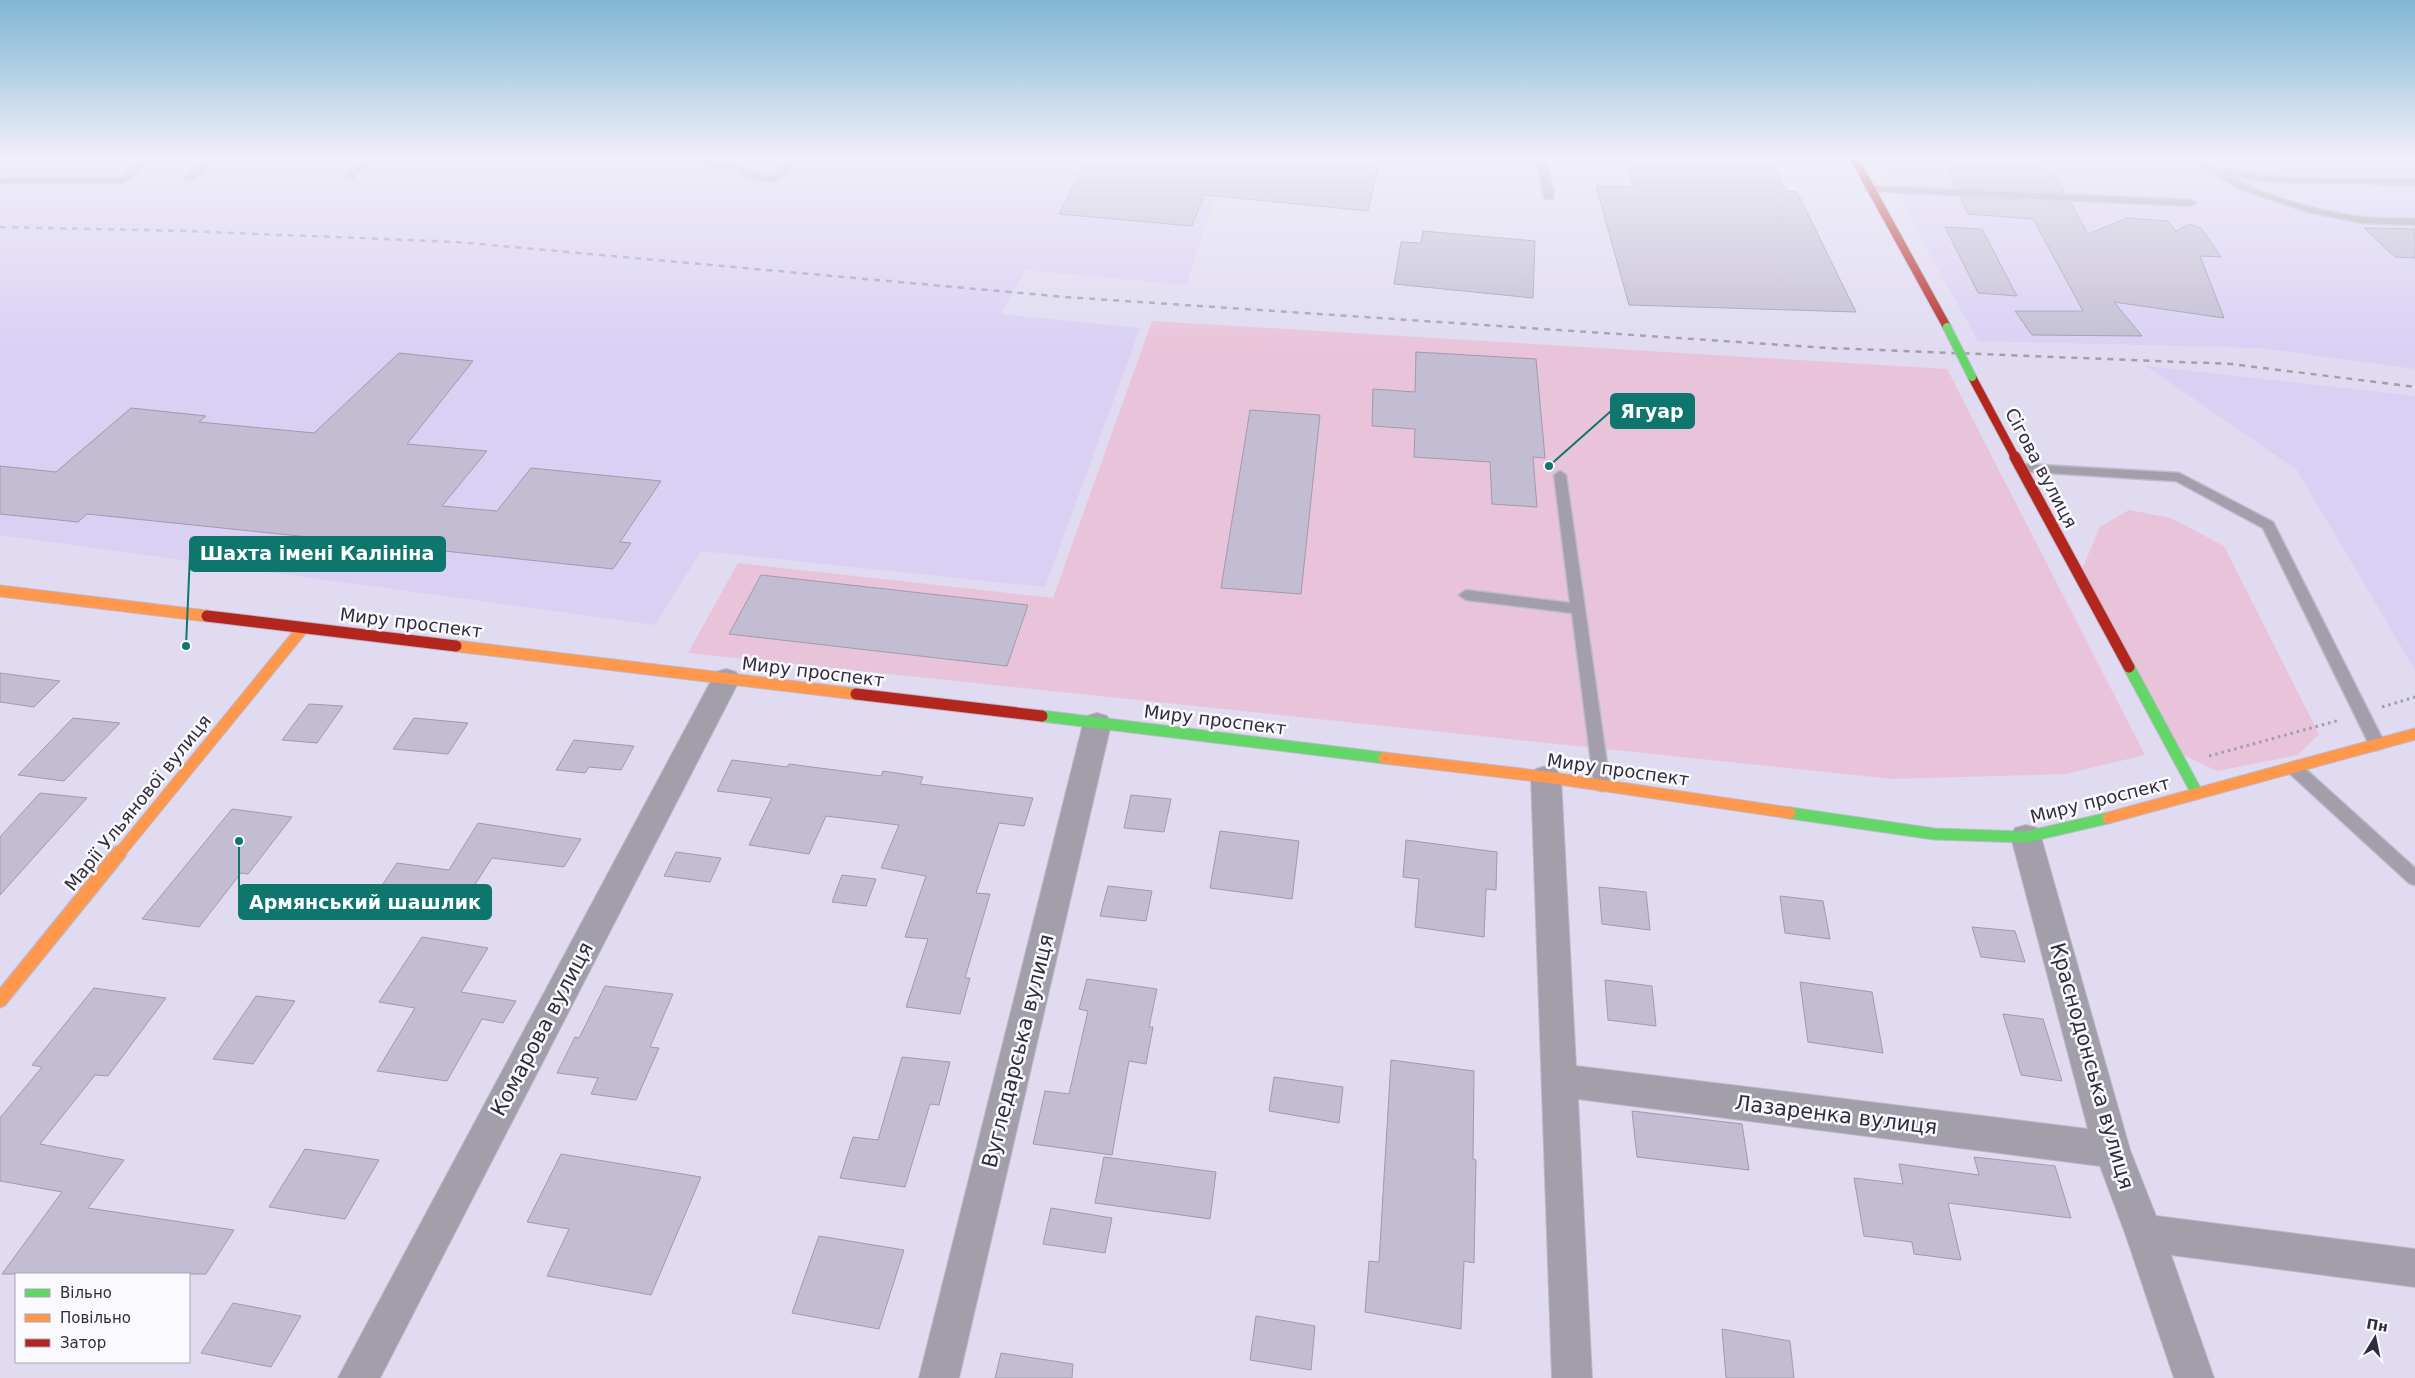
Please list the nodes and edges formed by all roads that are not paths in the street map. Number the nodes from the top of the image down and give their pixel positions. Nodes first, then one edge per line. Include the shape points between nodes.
1 (1889, 222) edge
2 (2021, 468) junction
3 (1560, 474) dead end
4 (0, 591) edge
5 (1466, 595) dead end
6 (1578, 609) junction
7 (303, 628) junction
8 (726, 680) junction
9 (1097, 724) junction
10 (2415, 734) edge
11 (2377, 744) junction
12 (2294, 768) junction
13 (1546, 777) junction
14 (1602, 785) junction
15 (2197, 793) junction
16 (2026, 836) junction
17 (2415, 878) edge
18 (0, 1000) edge
19 (1559, 1080) junction
20 (2112, 1150) junction
21 (2144, 1232) junction
22 (2415, 1268) edge
23 (358, 1378) edge
24 (939, 1378) edge
25 (1572, 1378) edge
26 (2194, 1378) edge

1 - 2 main road, Сігова вулиця, bridge
2 - 11 lane via 2179,477 2268,525
2 - 15 main road, Сігова вулиця
3 - 6 lane
4 - 7 main road, Миру проспект
5 - 6 lane
6 - 14 lane
7 - 8 main road, Миру проспект
7 - 18 main road, Марії Ульянової вулиця
8 - 9 main road, Миру проспект
8 - 23 street, Комарова вулиця
9 - 13 main road, Миру проспект
9 - 24 street, Вугледарська вулиця
10 - 11 main road, Миру проспект
11 - 12 main road, Миру проспект
12 - 15 main road, Миру проспект
12 - 17 lane
13 - 14 main road, Миру проспект
13 - 19 street
14 - 16 main road, Миру проспект via 1934,834
15 - 16 main road, Миру проспект via 2075,827
16 - 20 street, Краснодонська вулиця
19 - 20 street, Лазаренка вулиця
19 - 25 street
20 - 21 street, Краснодонська вулиця
21 - 22 street
21 - 26 street, Краснодонська вулиця

